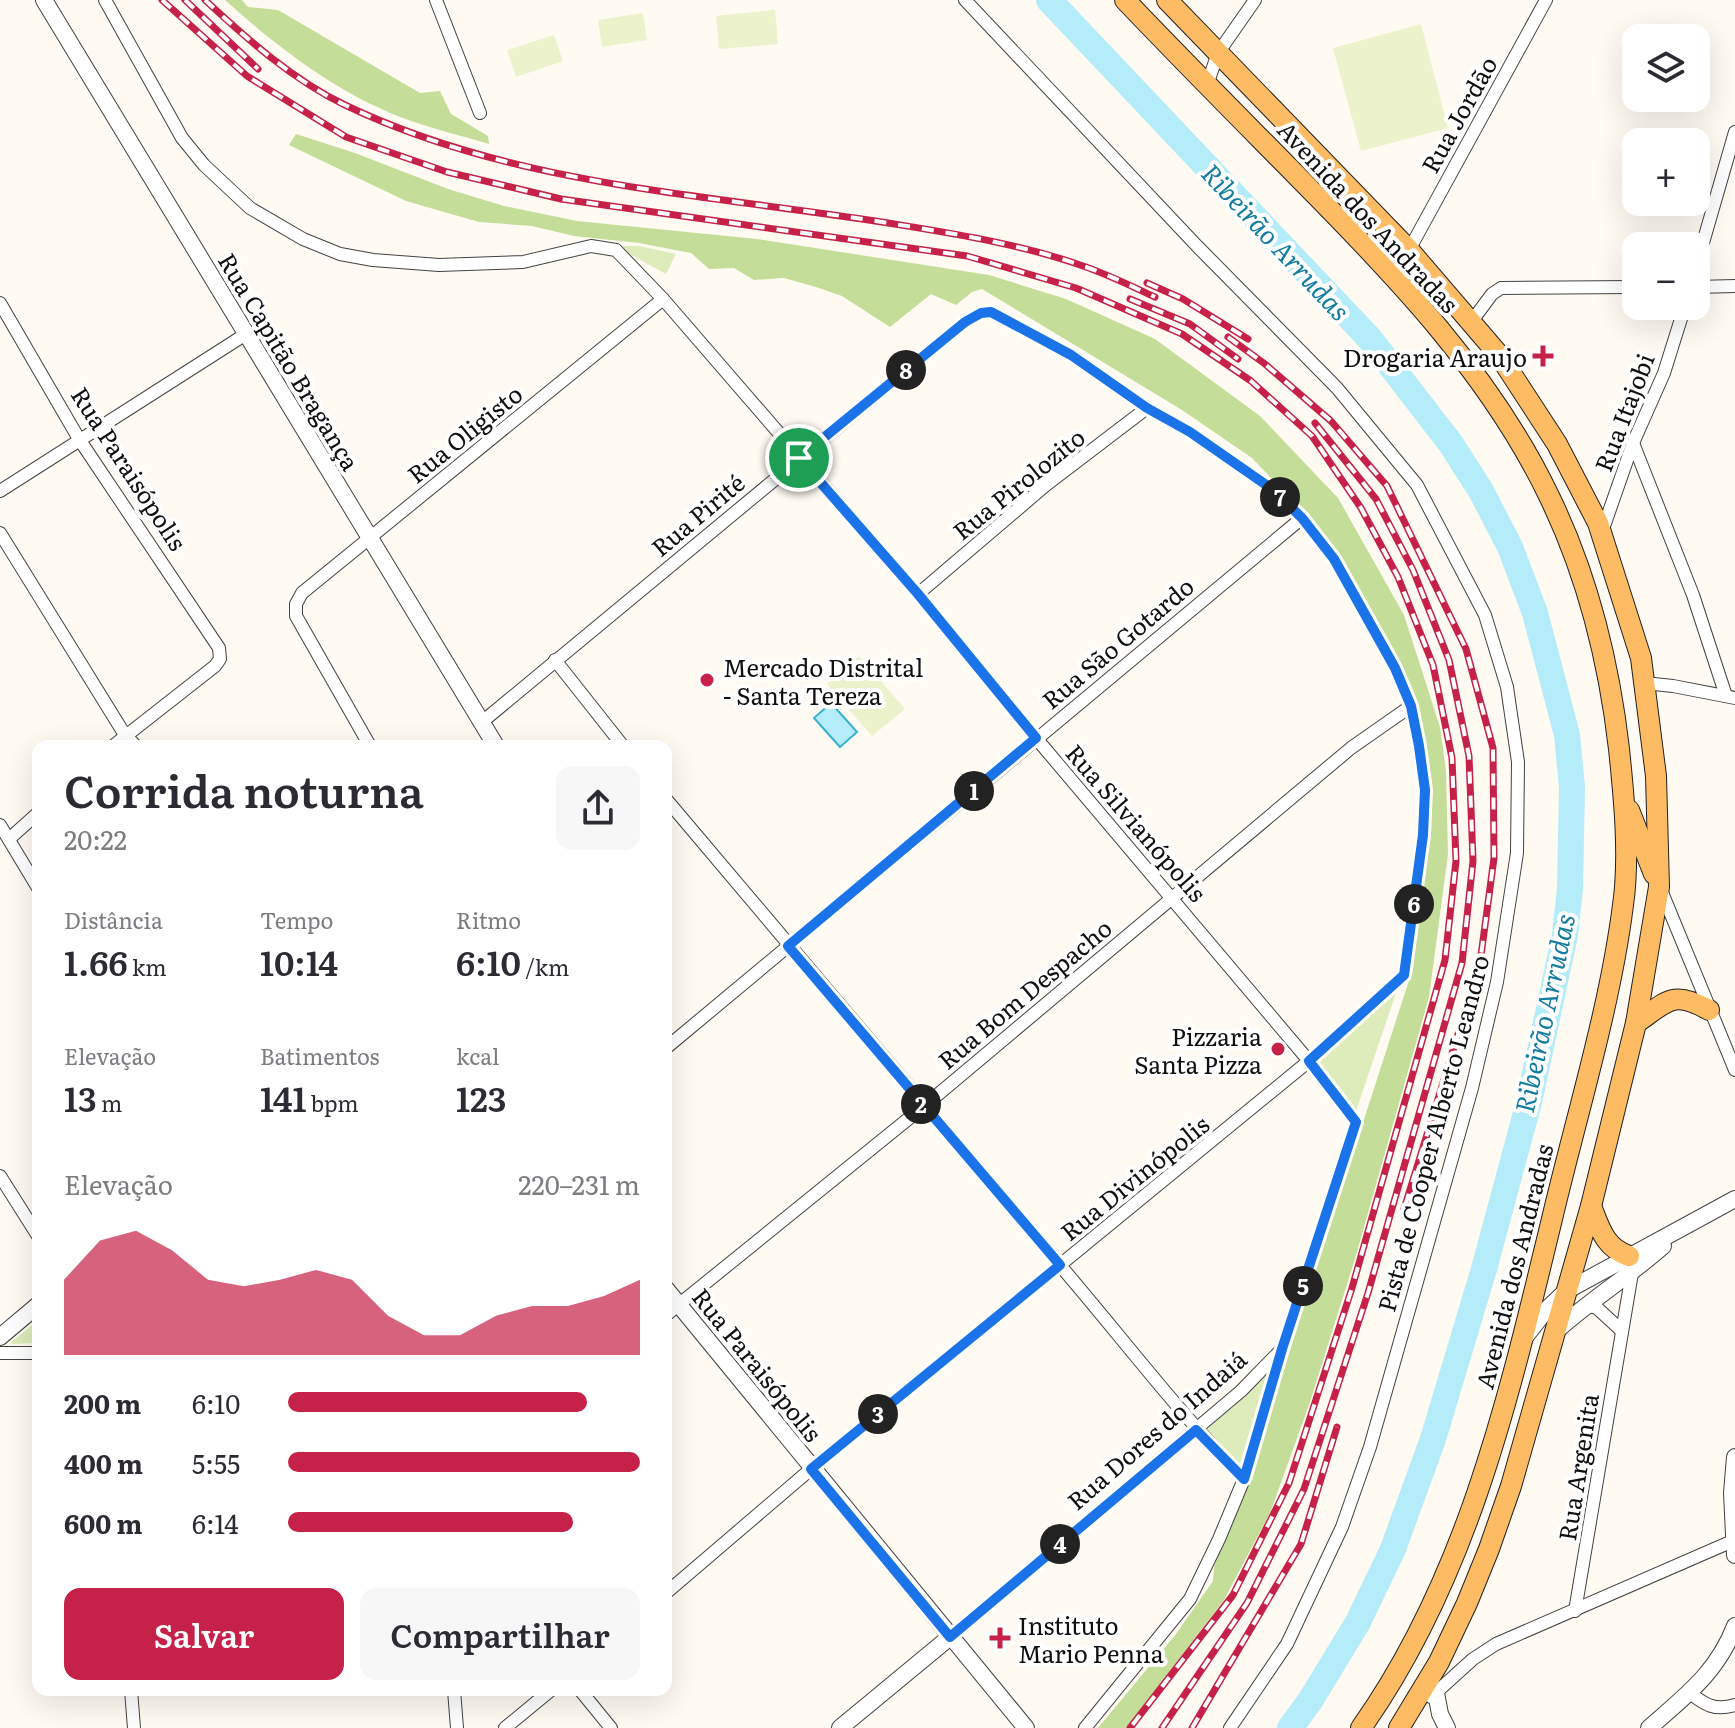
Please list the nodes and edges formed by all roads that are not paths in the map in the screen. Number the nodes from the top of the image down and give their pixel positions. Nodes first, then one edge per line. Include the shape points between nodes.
1 (44, 0) edge
2 (105, 0) edge
3 (436, 0) edge
4 (965, 0) edge
5 (1125, 0) edge
6 (1167, 0) edge
7 (1255, 0) edge
8 (1546, 0) edge
9 (1218, 53) junction
10 (1207, 85) junction
11 (480, 113) dead end
12 (1735, 132) edge
13 (1706, 232) edge
14 (1409, 250) junction
15 (1386, 269) junction
16 (1735, 286) edge
17 (1622, 287) edge
18 (1710, 287) edge
19 (663, 299) junction
20 (0, 303) edge
21 (1681, 320) edge
22 (1472, 321) junction
23 (246, 334) junction
24 (1147, 408) junction
25 (79, 439) junction
26 (1633, 443) junction
27 (799, 458) junction
28 (0, 491) edge
29 (1302, 518) junction
30 (0, 533) edge
31 (1601, 534) junction
32 (370, 538) junction
33 (918, 594) junction
34 (555, 660) junction
35 (1644, 683) junction
36 (1730, 697) edge
37 (1411, 706) junction
38 (482, 722) junction
39 (125, 735) junction
40 (1036, 738) junction
41 (120, 740) edge
42 (130, 740) edge
43 (367, 740) edge
44 (492, 740) edge
45 (618, 740) edge
46 (1624, 799) junction
47 (672, 806) edge
48 (32, 818) edge
49 (0, 825) edge
50 (9, 839) junction
51 (32, 878) edge
52 (1659, 887) junction
53 (1173, 897) junction
54 (788, 946) junction
55 (1709, 1010) junction
56 (1636, 1023) junction
57 (672, 1043) edge
58 (1309, 1061) junction
59 (1735, 1070) edge
60 (923, 1107) junction
61 (0, 1176) edge
62 (1735, 1199) edge
63 (1591, 1206) junction
64 (32, 1227) edge
65 (1060, 1265) junction
66 (1631, 1265) junction
67 (1566, 1291) junction
68 (672, 1295) edge
69 (679, 1303) junction
70 (1585, 1305) junction
71 (672, 1309) edge
72 (32, 1310) edge
73 (1622, 1331) junction
74 (1555, 1332) junction
75 (0, 1337) edge
76 (1522, 1342) junction
77 (1282, 1349) junction
78 (0, 1353) edge
79 (32, 1353) edge
80 (1196, 1430) junction
81 (1735, 1457) edge
82 (811, 1469) junction
83 (1244, 1479) junction
84 (1735, 1540) edge
85 (1735, 1555) edge
86 (672, 1588) edge
87 (1575, 1611) junction
88 (1735, 1626) edge
89 (950, 1637) junction
90 (1439, 1662) junction
91 (1436, 1693) junction
92 (1690, 1693) junction
93 (131, 1696) edge
94 (454, 1696) edge
95 (544, 1696) edge
96 (585, 1696) edge
97 (1735, 1705) edge
98 (1404, 1719) edge
99 (134, 1728) edge
100 (457, 1728) edge
101 (505, 1728) edge
102 (611, 1728) edge
103 (840, 1728) edge
104 (1026, 1728) edge
105 (1085, 1728) edge
106 (1230, 1728) edge
107 (1361, 1728) edge
108 (1447, 1728) edge
109 (1649, 1728) edge

1 - 23 street, Rua Capitão Bragança
2 - 19 street, Rua Silvianópolis via 182,138 204,165 250,208 303,239 340,254 439,265 523,262 604,247 616,250
3 - 11 street
4 - 106 street, Pista de Cooper Alberto Leandro via 1337,388 1417,485 1485,615 1507,687 1518,762 1517,853 1497,982 1472,1088 1370,1447 1342,1527 1287,1644
5 - 10 main road, Avenida dos Andradas
6 - 9 main road, Avenida dos Andradas
7 - 9 street
8 - 14 street, Rua Jordão
9 - 10 street
9 - 14 main road, Avenida dos Andradas
10 - 15 main road, Avenida dos Andradas
12 - 13 street
14 - 15 main road via 1403,263
14 - 22 main road, Avenida dos Andradas
15 - 46 main road, Avenida dos Andradas via 1450,341 1502,412 1549,496 1575,561 1613,691
16 - 18 street
17 - 22 street via 1501,288
19 - 27 street, Rua Silvianópolis
19 - 32 street, Rua Oligisto
20 - 25 street, Rua Paraisópolis
21 - 26 street, Rua Itajobi
22 - 31 main road, Avenida dos Andradas via 1549,432
23 - 25 street
23 - 32 street, Rua Capitão Bragança
24 - 27 street, Rua Pirité via 1071,355 1000,315 981,313
24 - 29 street via 1272,489
24 - 33 street, Rua Pirolozito
25 - 28 street
25 - 39 street, Rua Paraisópolis via 216,641 220,659
26 - 31 street, Rua Itajobi
26 - 36 street
27 - 33 street, Rua Silvianópolis
27 - 34 street, Rua Pirité
29 - 37 street via 1334,559
29 - 40 street, Rua São Gotardo
30 - 39 street
31 - 35 main road, Avenida dos Andradas via 1641,658
32 - 38 street, Rua Capitão Bragança
32 - 43 street, Rua Oligisto via 302,593 296,604 296,616
33 - 40 street, Rua Silvianópolis
34 - 38 street, Rua Pirité
34 - 45 street
35 - 36 street
35 - 52 main road, Avenida dos Andradas via 1656,776
37 - 53 street, Rua Bom Despacho via 1351,748
37 - 58 street, Rua Divinópolis via 1425,790 1404,975
38 - 44 street, Rua Capitão Bragança
39 - 41 street
39 - 42 street
40 - 53 street, Rua Silvianópolis
40 - 54 street, Rua São Gotardo
46 - 52 main road
46 - 76 main road, Avenida dos Andradas via 1624,900 1609,983
47 - 54 street
48 - 50 street
49 - 50 street
50 - 51 street
52 - 55 street
52 - 56 main road, Avenida dos Andradas
53 - 58 street, Rua Silvianópolis
53 - 60 street, Rua Bom Despacho
54 - 57 street, Rua São Gotardo
54 - 60 street
55 - 56 main road via 1676,998
55 - 59 street
56 - 63 main road, Avenida dos Andradas
58 - 65 street, Rua Divinópolis
58 - 77 street, Rua Silvianópolis via 1356,1122
60 - 65 street
60 - 69 street, Rua Bom Despacho
61 - 64 street
62 - 66 street
63 - 66 main road via 1605,1241
63 - 67 main road, Avenida dos Andradas
65 - 80 street
65 - 82 street, Rua Divinópolis
66 - 67 street
66 - 70 street
66 - 73 street, Rua Argenita
67 - 74 main road, Avenida dos Andradas
67 - 76 street
68 - 69 street, Rua Paraisópolis
69 - 71 street, Rua Bom Despacho
69 - 82 street, Rua Paraisópolis
70 - 73 street via 1597,1308
70 - 74 street
72 - 75 street
73 - 87 street, Rua Argenita
74 - 90 main road, Avenida dos Andradas via 1489,1549
76 - 107 main road, Avenida dos Andradas via 1490,1457 1450,1568 1390,1686
77 - 80 street, Rua Dores do Indaiá
77 - 83 street
78 - 79 street
80 - 83 street
80 - 89 street, Rua Dores do Indaiá
81 - 84 street
82 - 86 street, Rua Divinópolis
82 - 89 street, Rua Paraisópolis
83 - 105 street via 1190,1599
84 - 85 street
84 - 87 street
87 - 91 street via 1496,1644
88 - 92 street via 1710,1673
89 - 103 street, Rua Dores do Indaiá
89 - 104 street, Rua Paraisópolis
90 - 91 main road
90 - 98 main road, Avenida dos Andradas
91 - 98 street
91 - 108 street
92 - 97 street via 1713,1708
92 - 109 street
93 - 99 street
94 - 100 street
95 - 101 street
96 - 102 street

